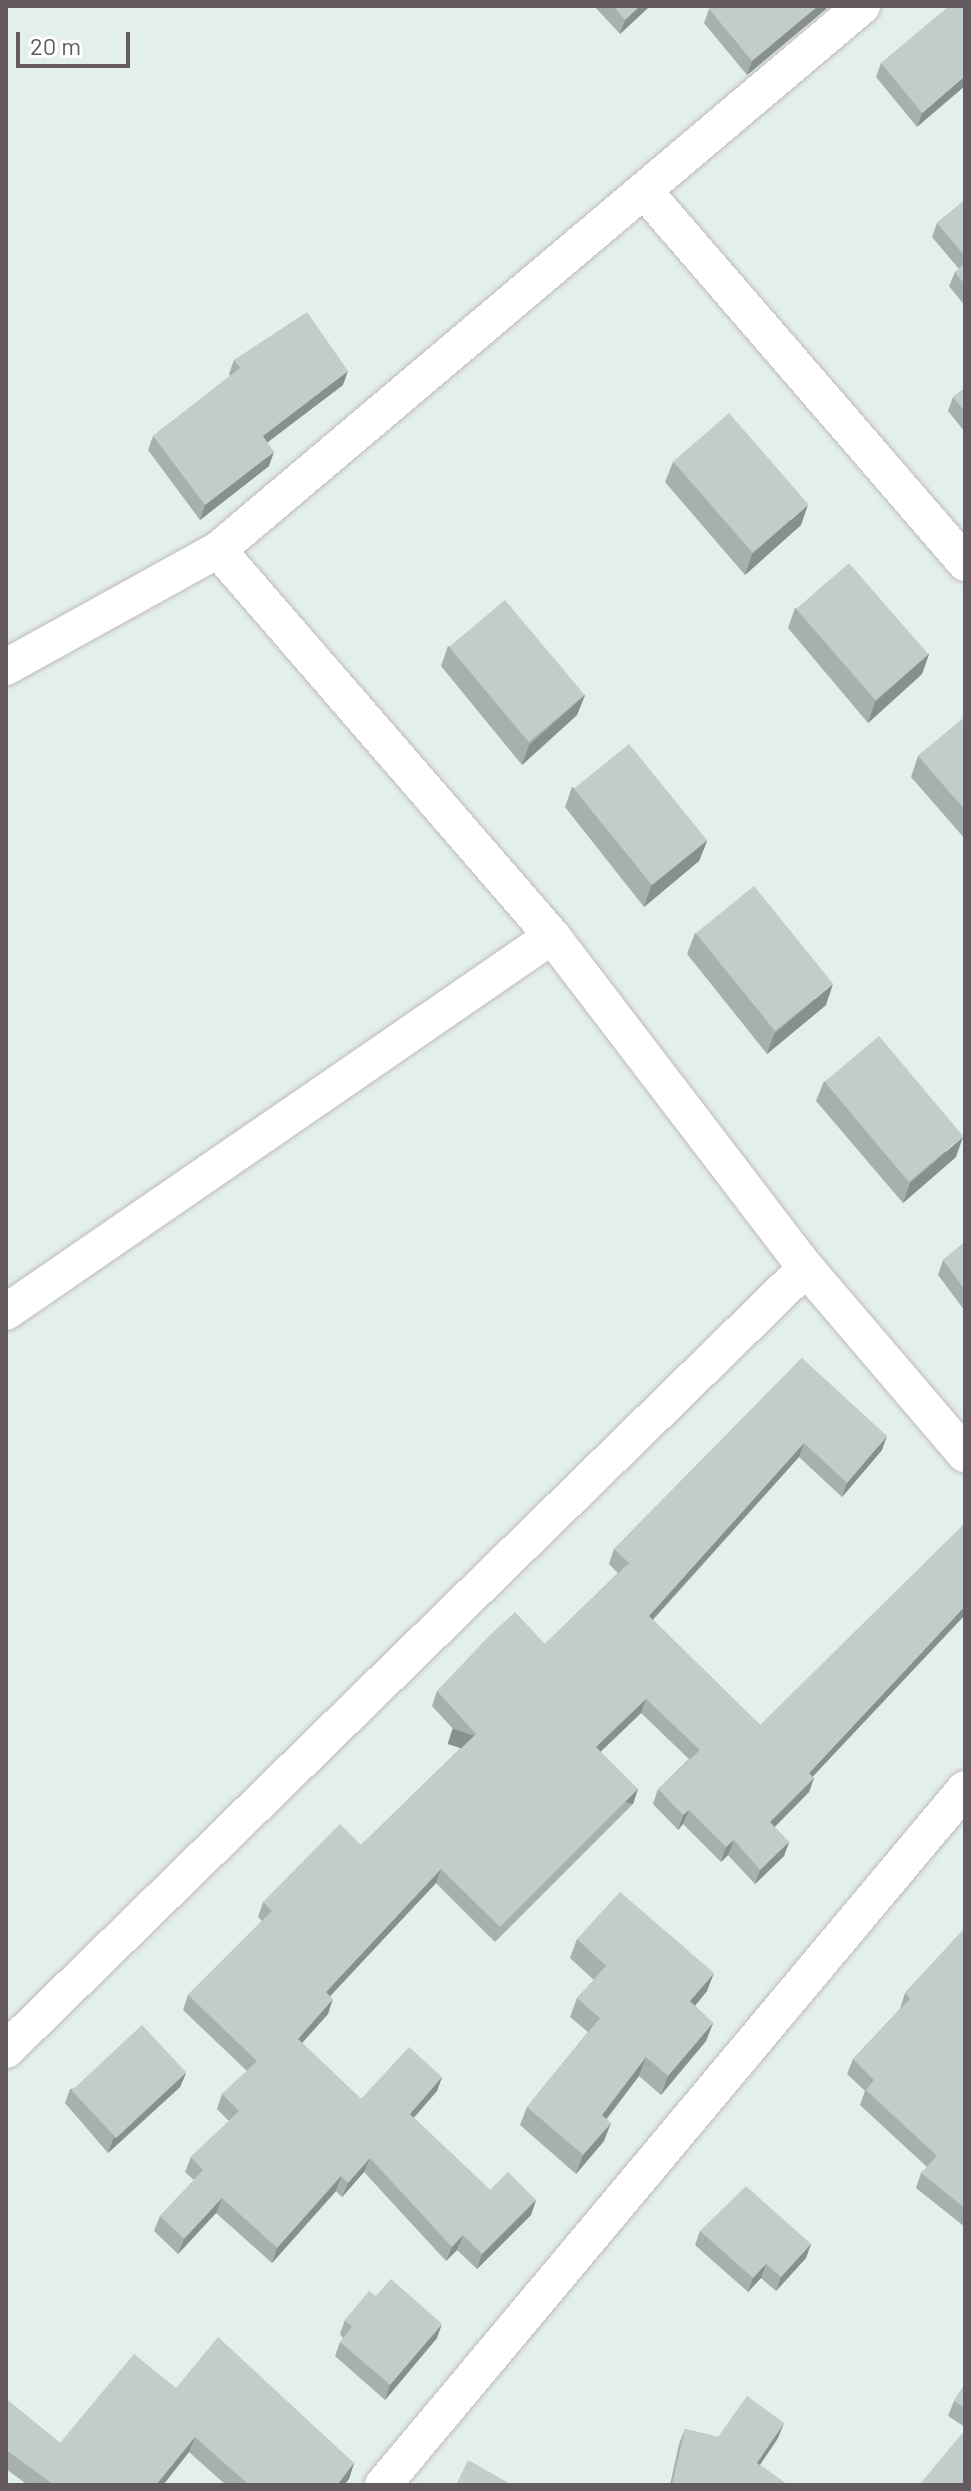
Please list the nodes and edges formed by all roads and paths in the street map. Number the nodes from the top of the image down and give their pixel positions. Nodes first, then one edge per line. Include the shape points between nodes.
1 (862, 6) edge
2 (646, 193) junction
3 (218, 550) junction
4 (965, 563) edge
5 (6, 667) edge
6 (552, 936) junction
7 (806, 1268) junction
8 (6, 1312) edge
9 (962, 1445) edge
10 (965, 1789) edge
11 (6, 2050) edge
12 (383, 2485) edge

1 - 2 street
2 - 3 street
2 - 4 street
3 - 5 street
3 - 6 street
6 - 7 street
6 - 8 street
7 - 9 street
7 - 11 street
10 - 12 street

